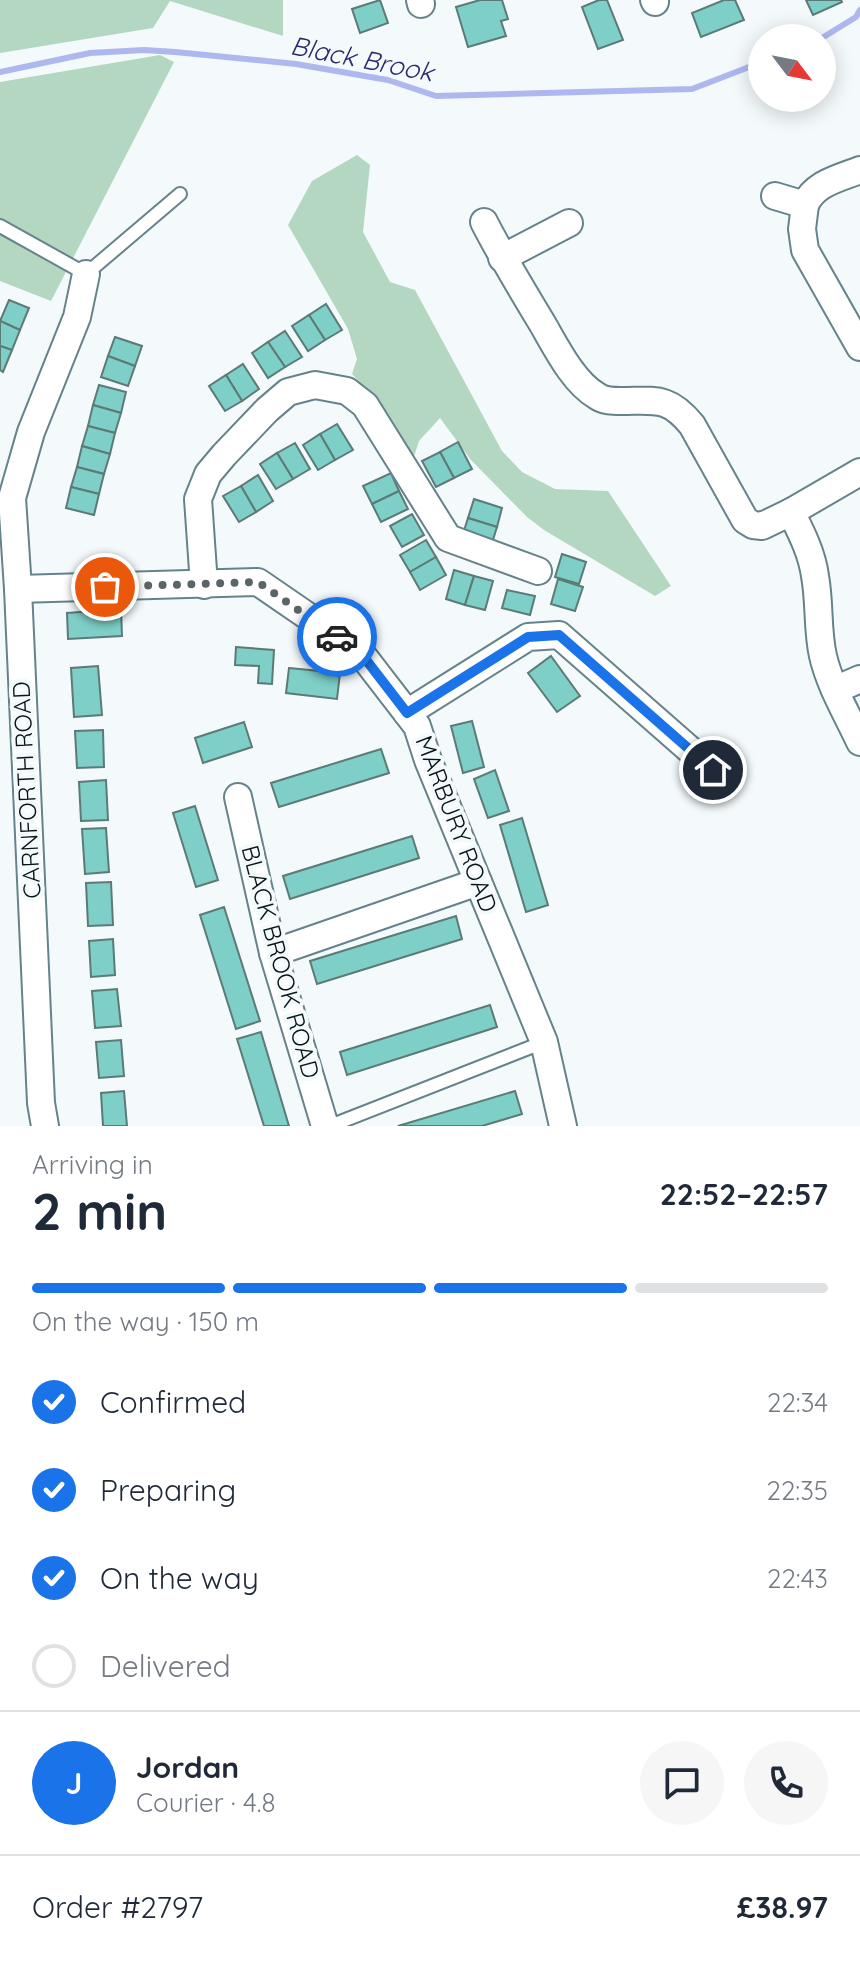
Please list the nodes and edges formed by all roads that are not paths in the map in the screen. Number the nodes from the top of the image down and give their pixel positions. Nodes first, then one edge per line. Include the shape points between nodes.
1 (860, 170) edge
2 (180, 194) dead end
3 (775, 196) dead end
4 (805, 205) junction
5 (484, 222) dead end
6 (569, 223) dead end
7 (0, 226) edge
8 (502, 258) junction
9 (86, 274) junction
10 (860, 347) edge
11 (860, 472) edge
12 (6, 492) edge
13 (791, 512) junction
14 (538, 571) dead end
15 (204, 585) junction
16 (18, 589) junction
17 (860, 679) edge
18 (835, 690) junction
19 (11, 699) edge
20 (407, 713) junction
21 (860, 742) edge
22 (713, 770) dead end
23 (238, 797) dead end
24 (478, 882) junction
25 (273, 953) junction
26 (544, 1042) junction
27 (45, 1126) edge
28 (328, 1126) edge
29 (563, 1126) edge

1 - 4 street via 823,185
2 - 9 lane
3 - 4 street
4 - 10 street via 805,250
5 - 8 street
6 - 8 street
7 - 9 lane
8 - 13 street via 569,368 598,396 670,404 683,414 745,520 753,525
9 - 12 street, CARNFORTH ROAD via 77,317
11 - 13 street
12 - 16 street, CARNFORTH ROAD
13 - 18 street via 812,561 819,635
14 - 15 street via 448,538 365,405 347,391 315,385 288,392 208,474 198,499
15 - 16 street, MARBURY ROAD
15 - 20 street, MARBURY ROAD via 258,582 360,652
16 - 19 street, CARNFORTH ROAD
17 - 18 street
18 - 21 street
19 - 27 street, CARNFORTH ROAD
20 - 22 street via 528,637 559,635
20 - 24 street, MARBURY ROAD via 417,726
23 - 25 street, BLACK BROOK ROAD
24 - 25 street
24 - 26 street, MARBURY ROAD
25 - 28 street, BLACK BROOK ROAD
26 - 28 lane
26 - 29 street, MARBURY ROAD

